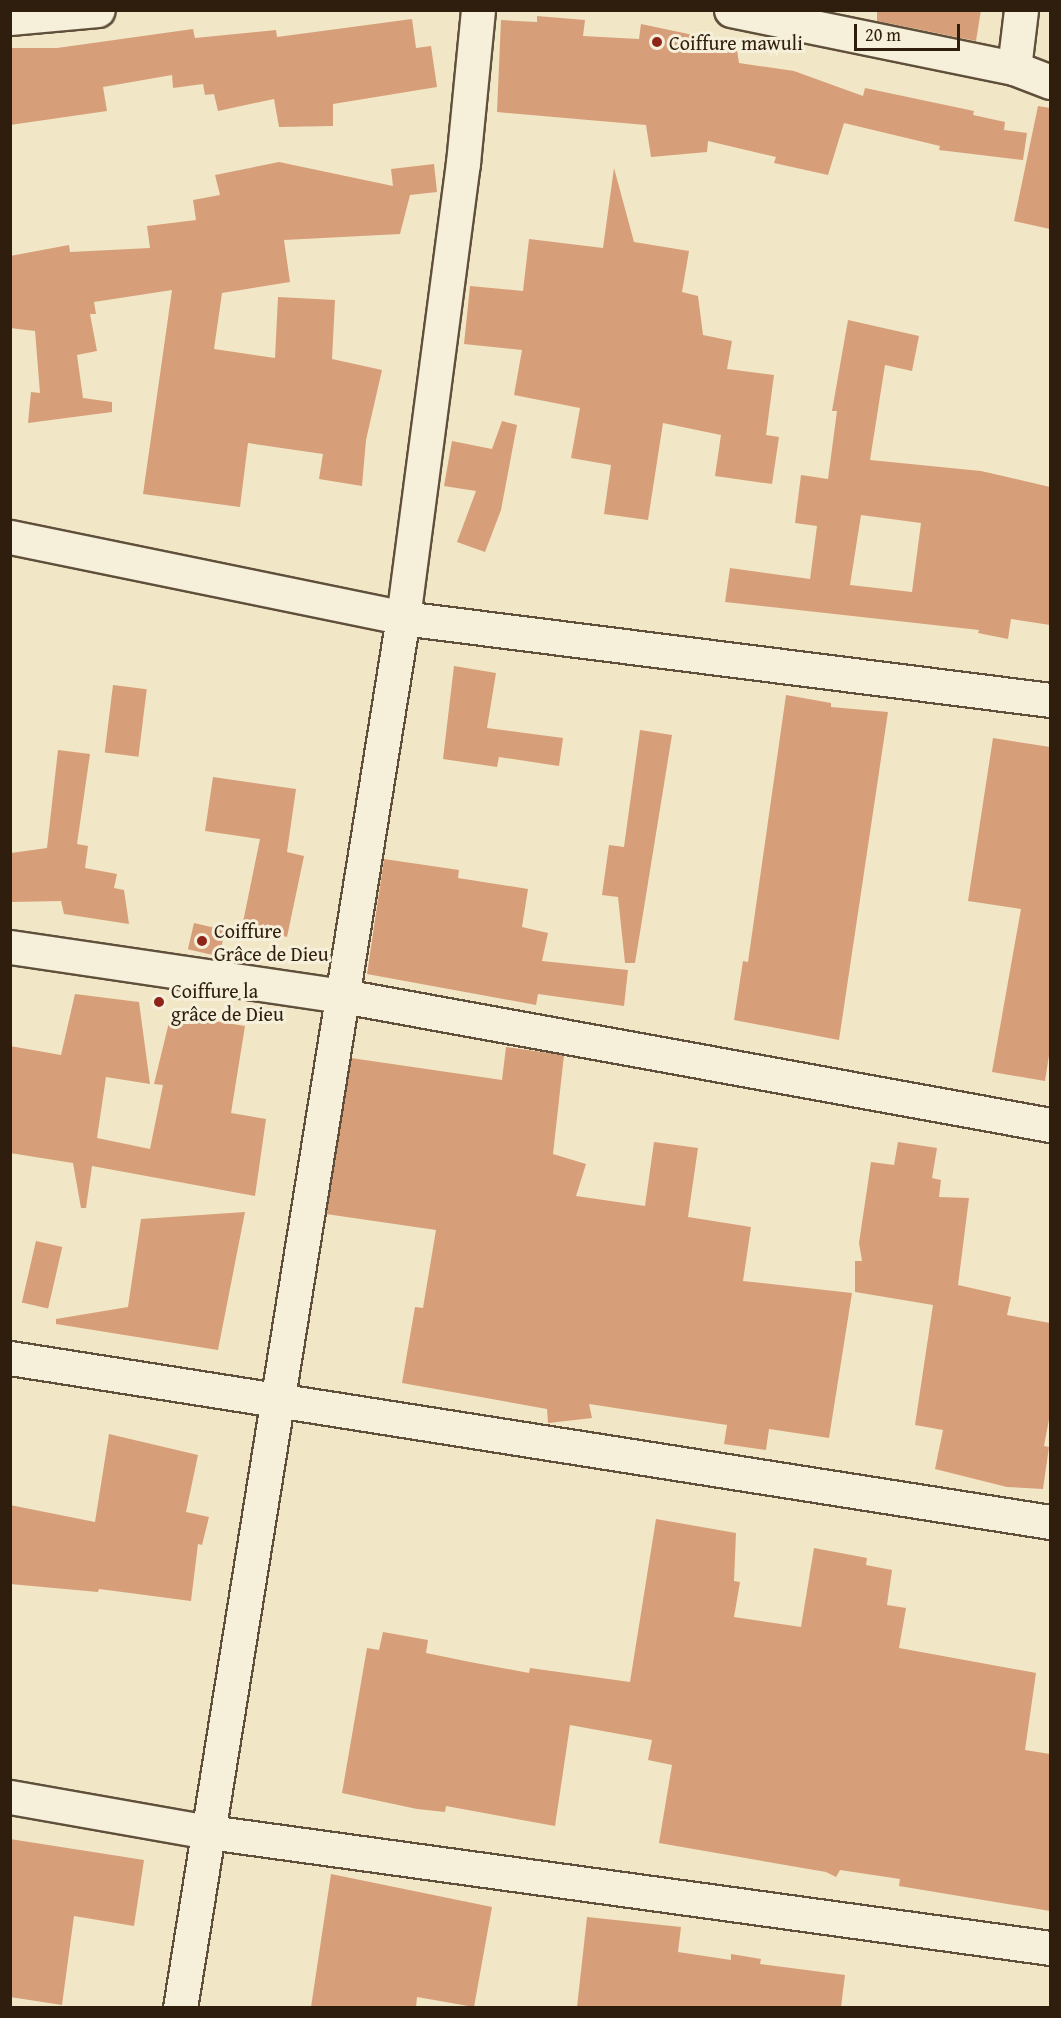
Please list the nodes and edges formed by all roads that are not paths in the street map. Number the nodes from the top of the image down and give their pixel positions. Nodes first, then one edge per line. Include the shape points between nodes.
1 (98, 10) edge
2 (478, 10) edge
3 (731, 10) edge
4 (1021, 10) edge
5 (10, 18) edge
6 (1014, 68) junction
7 (1050, 82) edge
8 (10, 537) edge
9 (404, 618) junction
10 (1050, 700) edge
11 (10, 946) edge
12 (343, 996) junction
13 (1050, 1125) edge
14 (10, 1358) edge
15 (278, 1402) junction
16 (1050, 1522) edge
17 (10, 1797) edge
18 (209, 1832) junction
19 (1050, 1948) edge
20 (180, 2007) edge

1 - 5 street
2 - 9 street via 463,163
3 - 6 street
4 - 6 street
6 - 7 street
8 - 9 street
9 - 10 street
9 - 12 street
11 - 12 street
12 - 13 street
12 - 15 street
14 - 15 street
15 - 16 street
15 - 18 street
17 - 18 street
18 - 19 street
18 - 20 street

